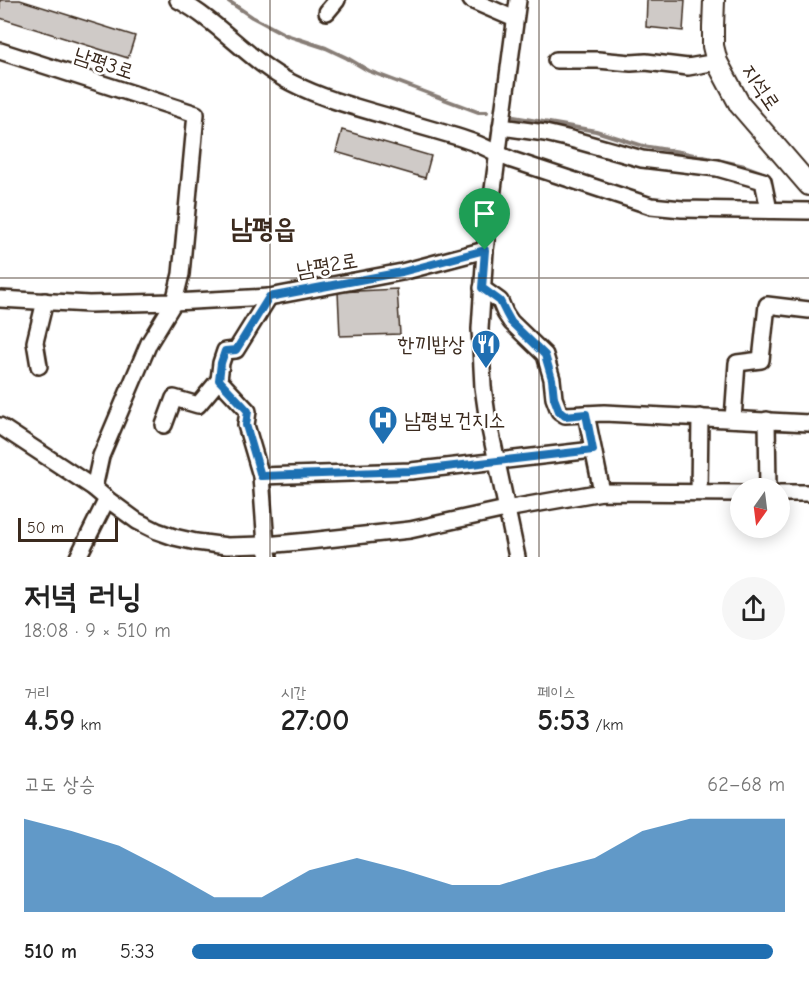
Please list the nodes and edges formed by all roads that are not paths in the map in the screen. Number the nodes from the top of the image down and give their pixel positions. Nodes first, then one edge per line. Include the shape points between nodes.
1 (178, 0) edge
2 (471, 0) edge
3 (518, 0) edge
4 (714, 0) edge
5 (515, 19) junction
6 (0, 51) edge
7 (556, 60) dead end
8 (717, 62) junction
9 (501, 127) junction
10 (497, 154) junction
11 (809, 185) edge
12 (769, 210) junction
13 (809, 212) edge
14 (485, 250) junction
15 (482, 288) junction
16 (269, 297) junction
17 (0, 299) edge
18 (45, 301) junction
19 (174, 302) junction
20 (809, 310) edge
21 (39, 366) dead end
22 (219, 380) junction
23 (586, 414) junction
24 (700, 417) junction
25 (733, 419) junction
26 (767, 420) junction
27 (809, 423) edge
28 (164, 425) dead end
29 (0, 426) edge
30 (593, 450) junction
31 (496, 460) junction
32 (261, 476) junction
33 (768, 478) edge
34 (94, 488) junction
35 (602, 492) junction
36 (699, 492) junction
37 (730, 493) edge
38 (809, 493) edge
39 (790, 494) edge
40 (107, 499) junction
41 (506, 509) junction
42 (267, 551) edge
43 (78, 557) edge
44 (517, 557) edge

1 - 10 street via 196,9 249,55 291,83 332,101 476,143
2 - 5 street
3 - 5 street
4 - 8 main road, 지석로 via 713,46
5 - 9 street
6 - 19 street, 남평3로 via 196,114 181,274
7 - 8 street via 688,67
8 - 11 main road, 지석로 via 740,105
9 - 10 street
9 - 12 street via 545,133 642,159 717,168 763,181
10 - 12 street via 651,206
10 - 14 street
12 - 13 street
14 - 15 street
14 - 16 street, 남평2로 via 402,272
15 - 23 street via 500,301 511,322 545,355 559,411 565,416
15 - 31 street via 483,387
16 - 19 street, 남평2로
16 - 22 street via 236,350 225,351
17 - 18 street, 남평2로
18 - 19 street, 남평2로
18 - 21 street via 35,342
19 - 34 street via 149,343 101,456
20 - 25 street via 767,304 761,360 737,363
22 - 28 street via 198,405 174,398
22 - 32 street via 248,411 246,425
23 - 24 street
23 - 30 street
24 - 25 street
24 - 36 street
25 - 26 street
26 - 27 street
26 - 33 street
29 - 34 street
30 - 31 street
30 - 35 street
31 - 32 street via 411,471
31 - 41 street
32 - 42 street
34 - 40 street
35 - 36 street
35 - 41 street
36 - 37 street
38 - 39 street
40 - 42 street via 137,521 174,537
40 - 43 street
41 - 42 street via 410,530
41 - 44 street

